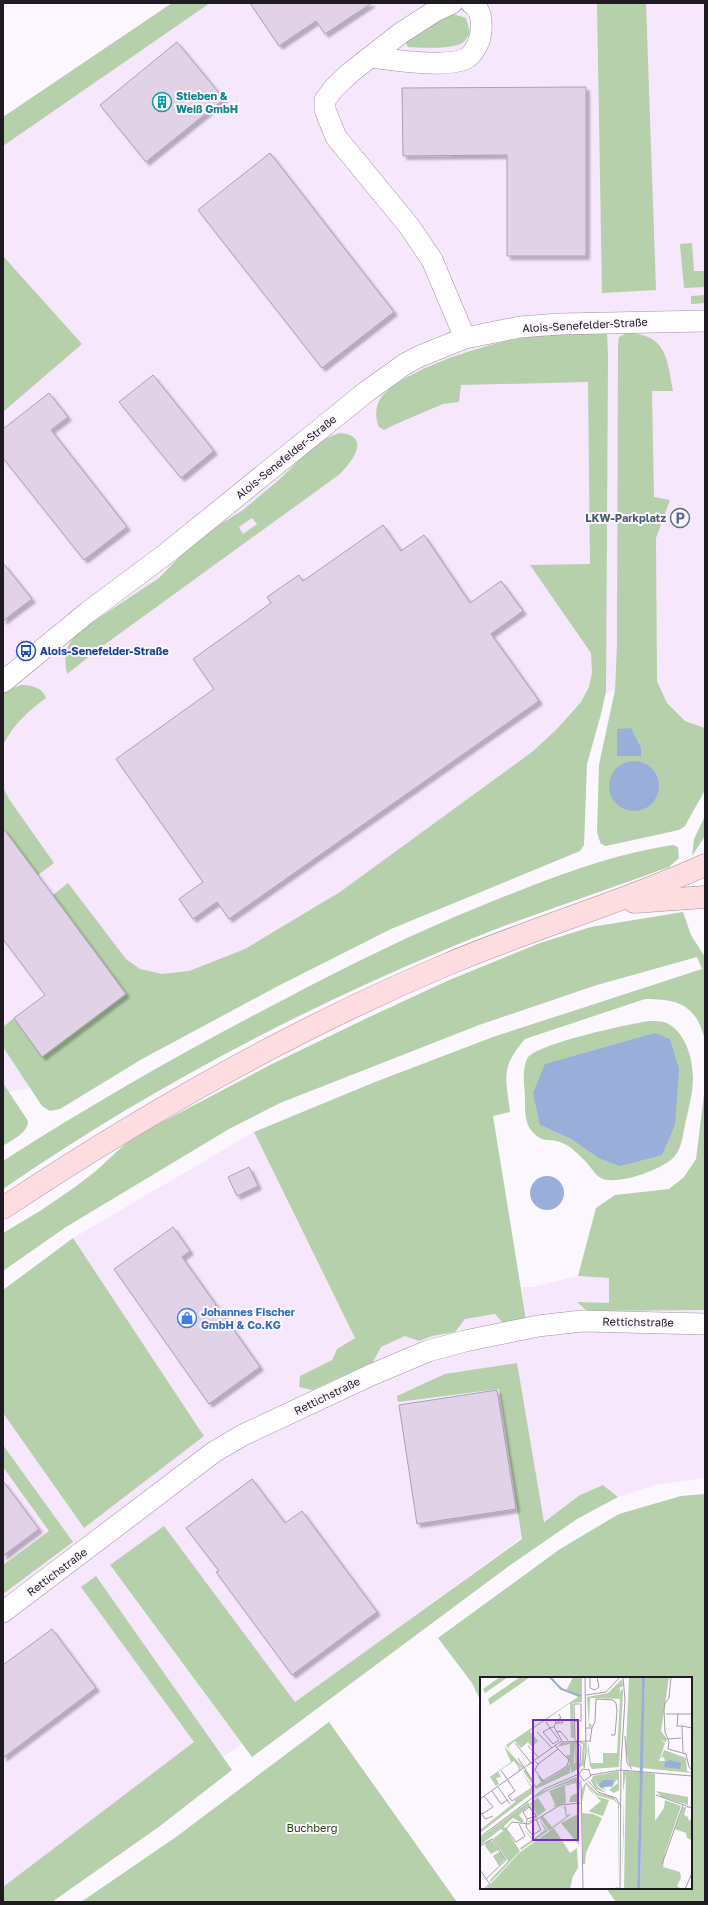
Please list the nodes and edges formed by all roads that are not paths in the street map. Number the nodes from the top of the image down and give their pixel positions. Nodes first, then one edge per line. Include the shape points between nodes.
1 (452, 3) edge
2 (471, 3) edge
3 (370, 57) junction
4 (705, 321) edge
5 (465, 338) junction
6 (3, 682) edge
7 (705, 865) edge
8 (705, 897) edge
9 (612, 903) junction
10 (3, 1208) edge
11 (705, 1324) edge
12 (3, 1612) edge

1 - 3 street via 401,33
2 - 3 street via 479,10 482,21 481,34 476,47 466,59 452,62 411,62
3 - 5 street via 334,88 325,100 325,110 336,137 409,226 432,260
4 - 5 street, Alois-Senefelder-Straße via 542,325
5 - 6 street, Alois-Senefelder-Straße via 415,359 366,392 167,554 88,612
7 - 9 main road
8 - 9 main road
9 - 10 main road via 447,964 326,1020 167,1104
11 - 12 street, Rettichstraße via 582,1321 538,1326 428,1351 370,1375 243,1435 214,1452

